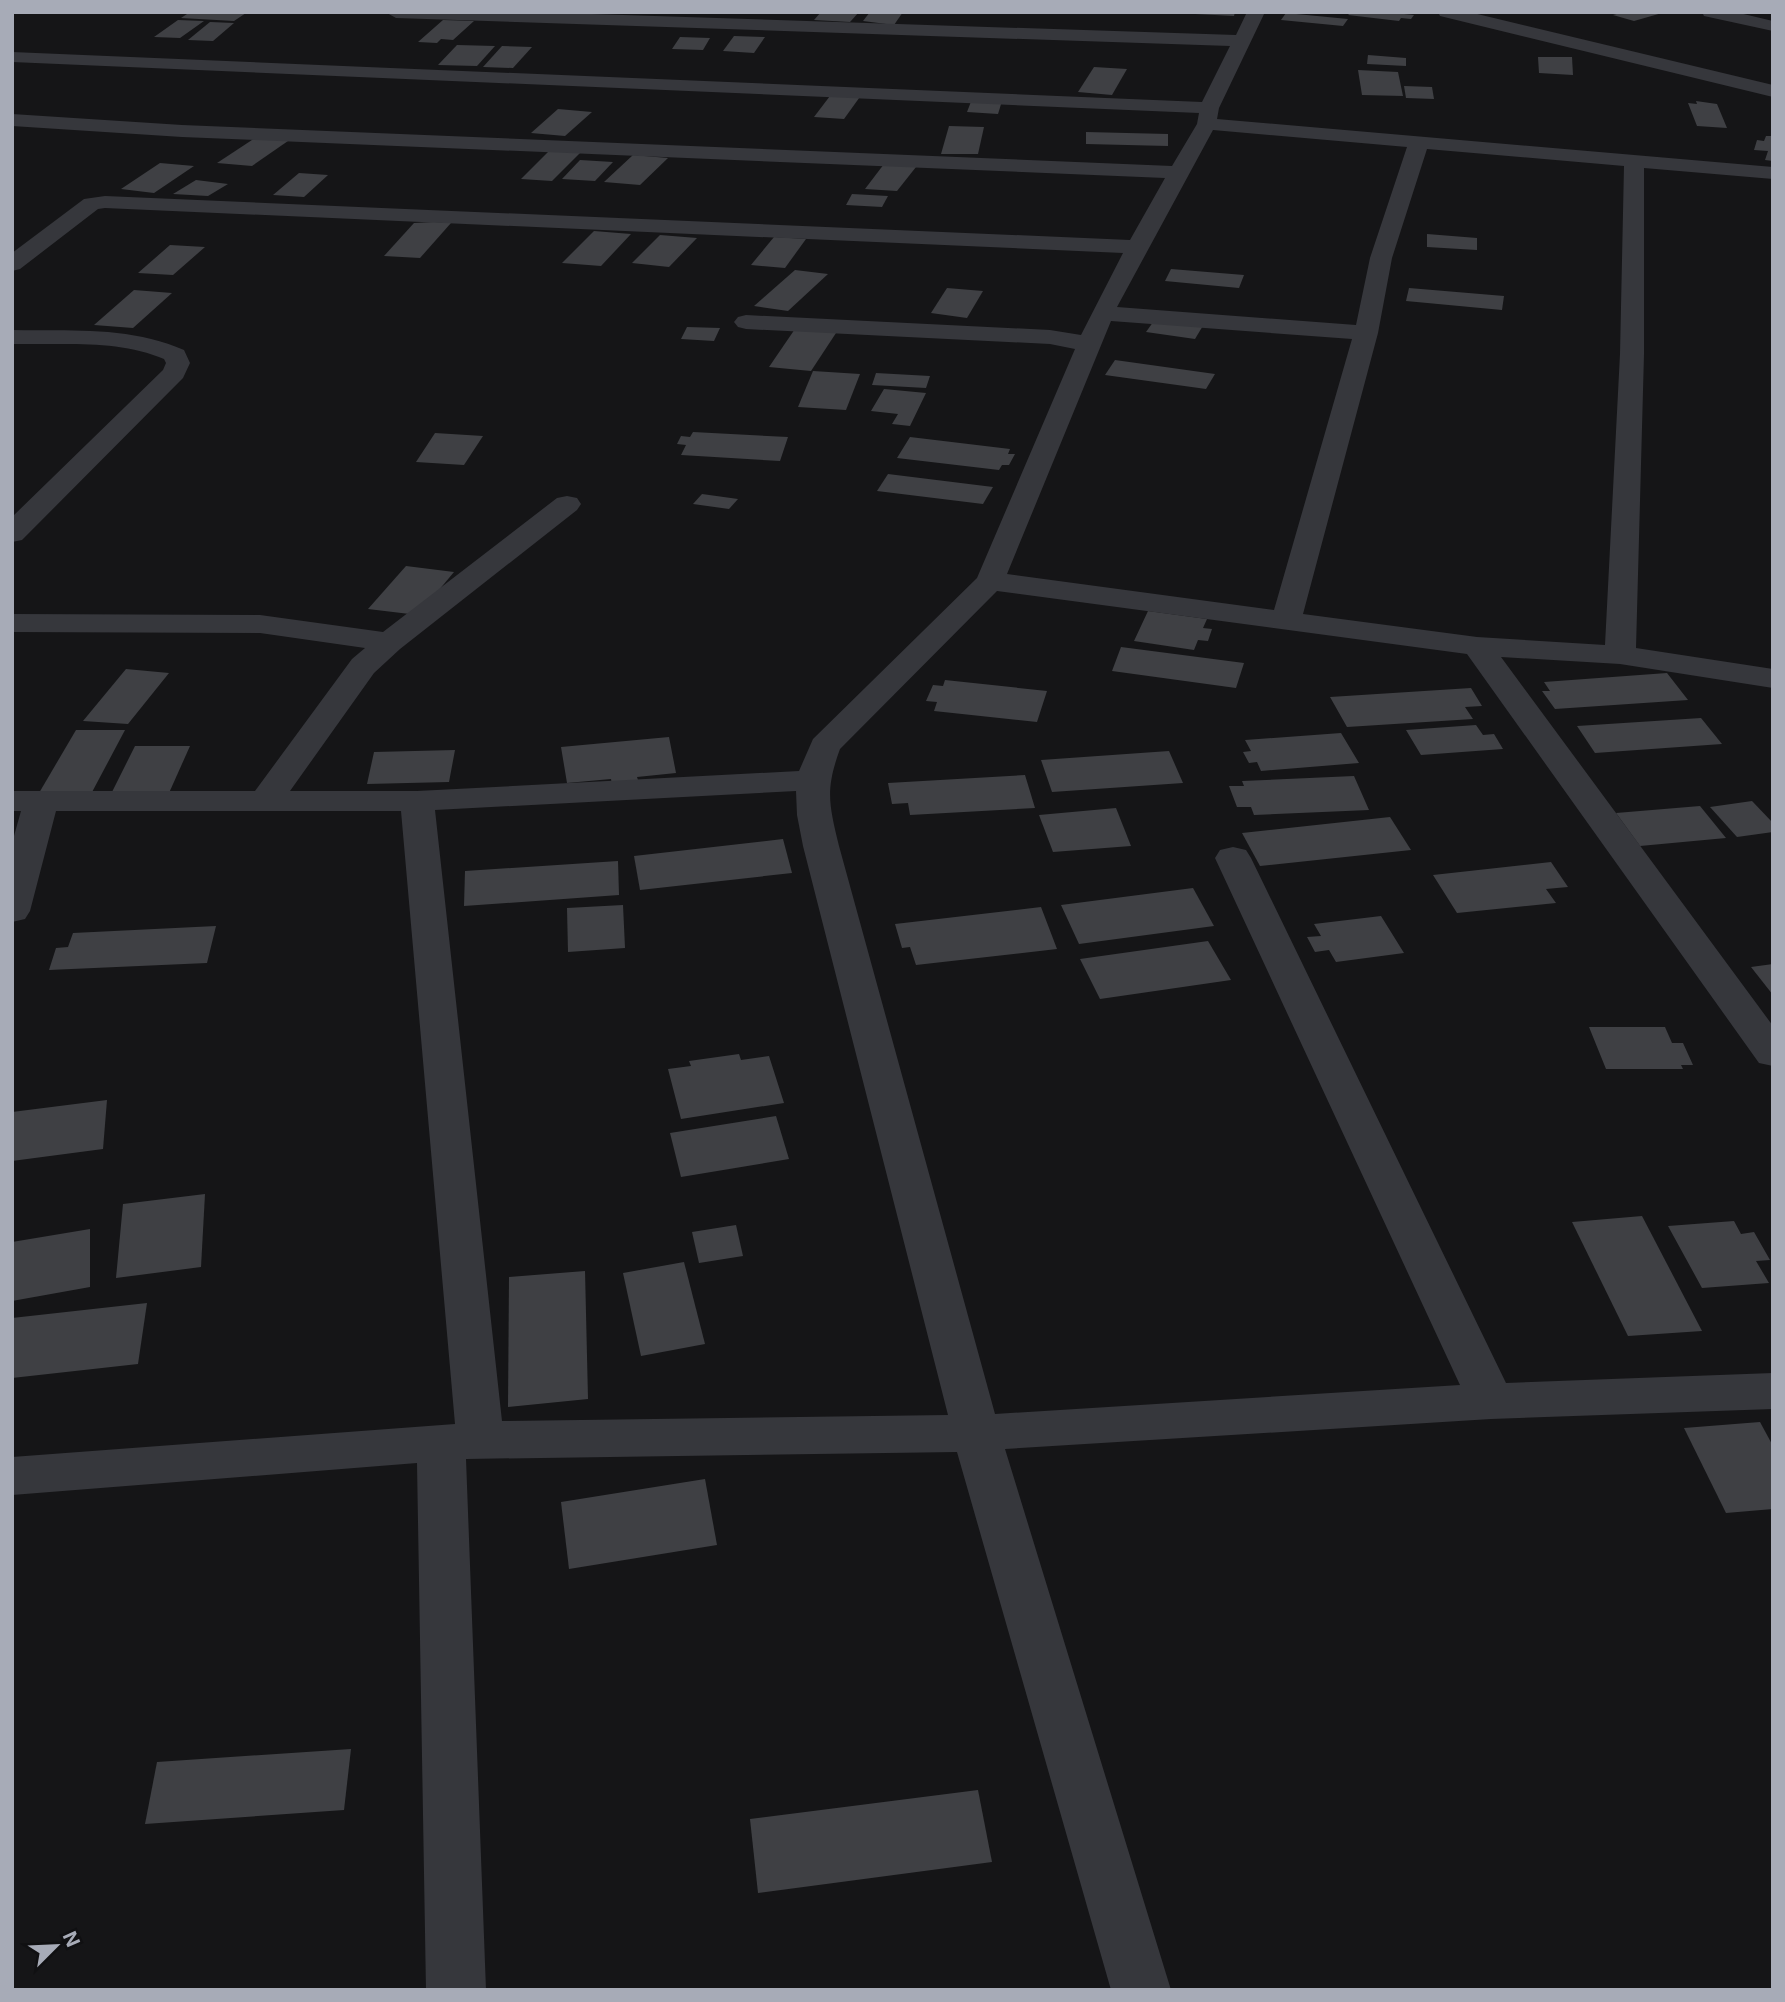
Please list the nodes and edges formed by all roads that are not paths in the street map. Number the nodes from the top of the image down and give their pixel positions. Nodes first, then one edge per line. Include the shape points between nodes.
1 (1446, 12) edge
2 (1710, 12) edge
3 (396, 13) edge
4 (1773, 26) edge
5 (1248, 27) edge
6 (12, 57) edge
7 (1773, 90) edge
8 (1208, 116) junction
9 (12, 120) edge
10 (1419, 143) junction
11 (1634, 162) junction
12 (1178, 172) junction
13 (1773, 173) edge
14 (1136, 247) junction
15 (12, 264) edge
16 (746, 322) dead end
17 (1096, 329) junction
18 (1366, 333) junction
19 (12, 337) edge
20 (567, 504) dead end
21 (12, 534) edge
22 (990, 582) junction
23 (1286, 620) junction
24 (12, 623) edge
25 (389, 642) junction
26 (1477, 646) junction
27 (1620, 655) junction
28 (1773, 679) edge
29 (812, 780) junction
30 (27, 801) edge
31 (265, 801) junction
32 (417, 801) junction
33 (1233, 858) dead end
34 (12, 911) edge
35 (1773, 1054) edge
36 (1773, 1391) edge
37 (1491, 1401) junction
38 (976, 1433) junction
39 (460, 1441) junction
40 (12, 1476) edge
41 (456, 1990) edge
42 (1141, 1990) edge

1 - 7 street
2 - 4 street
3 - 5 street
5 - 8 street
6 - 8 street
8 - 10 street
8 - 12 street
9 - 12 street
10 - 11 street
10 - 18 street via 1381,258
11 - 13 street
11 - 27 street
12 - 14 street
14 - 15 street via 105,202 92,204
14 - 17 street
16 - 17 street via 1049,337
17 - 18 street
17 - 22 street
18 - 23 street
19 - 21 street via 158,348 175,355 178,363 174,373
20 - 25 street
22 - 23 street
22 - 29 street via 825,746
23 - 26 street
24 - 25 street via 237,623
25 - 31 street via 363,666
26 - 27 street
26 - 35 street
27 - 28 street
29 - 32 street
29 - 38 street via 821,846
30 - 31 street
30 - 34 street
31 - 32 street
32 - 39 street
33 - 37 street
36 - 37 street
37 - 38 street
38 - 39 street
38 - 42 street
39 - 40 street
39 - 41 street

